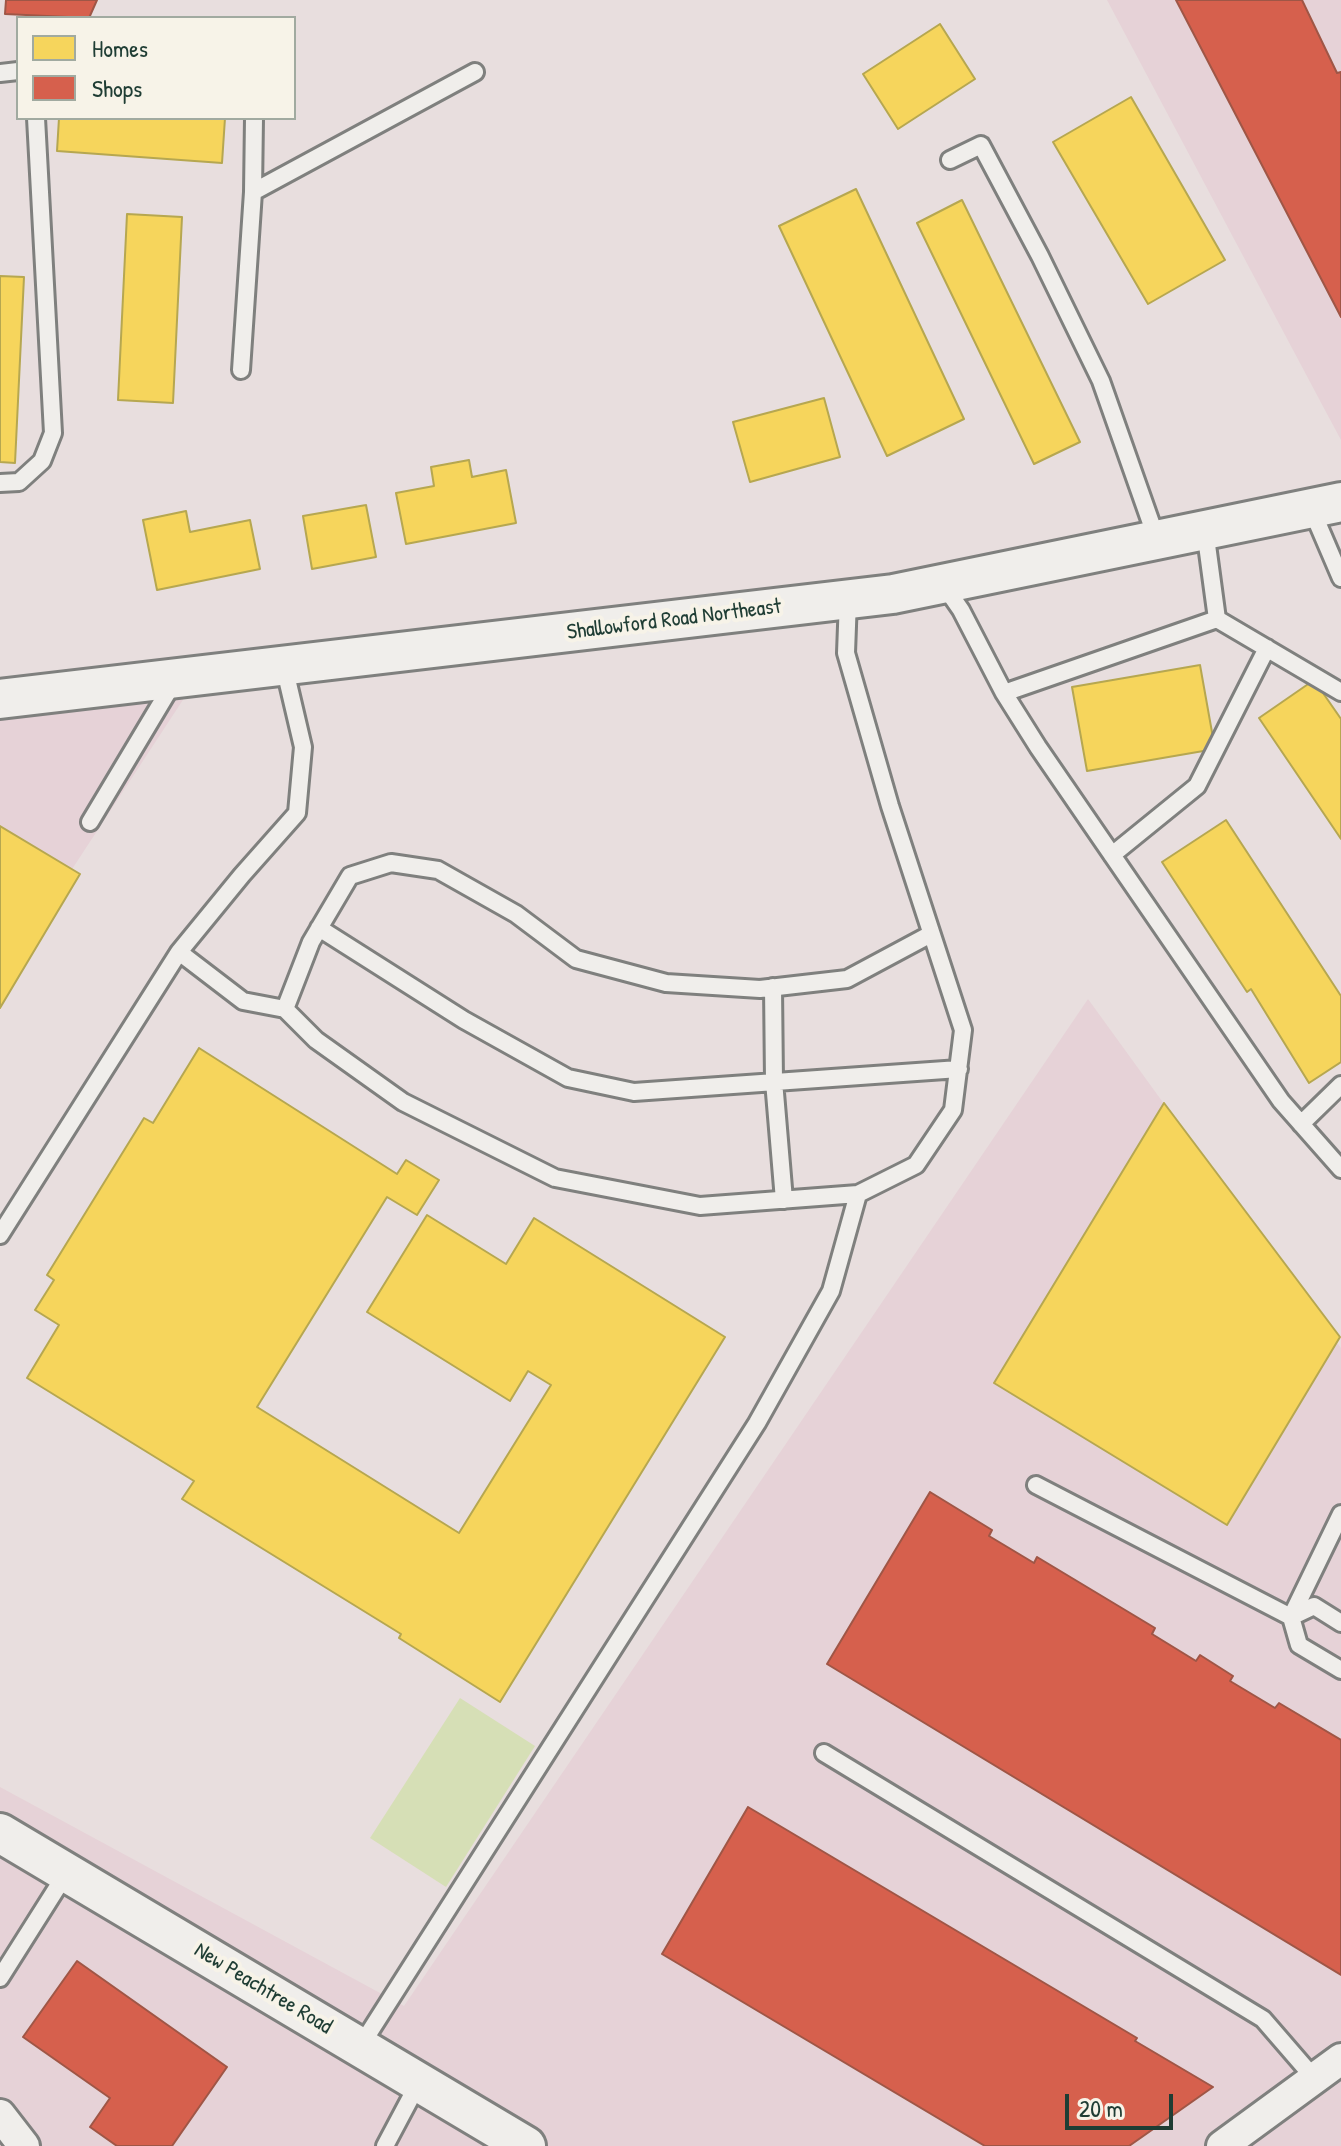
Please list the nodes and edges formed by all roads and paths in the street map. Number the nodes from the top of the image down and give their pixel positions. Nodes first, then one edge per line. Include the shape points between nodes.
1 (475, 72) dead end
2 (36, 120) edge
3 (254, 120) edge
4 (950, 160) dead end
5 (253, 192) junction
6 (241, 370) dead end
7 (0, 483) edge
8 (1326, 505) edge
9 (1205, 530) junction
10 (1157, 540) junction
11 (1341, 578) edge
12 (942, 583) junction
13 (848, 599) junction
14 (1217, 619) junction
15 (1267, 648) junction
16 (284, 666) junction
17 (175, 679) junction
18 (1341, 692) edge
19 (1004, 693) junction
20 (0, 699) edge
21 (90, 822) dead end
22 (1112, 855) junction
23 (319, 928) junction
24 (931, 934) junction
25 (179, 952) junction
26 (773, 987) junction
27 (285, 1009) junction
28 (959, 1069) junction
29 (774, 1081) junction
30 (1341, 1085) edge
31 (1301, 1124) junction
32 (1341, 1169) edge
33 (858, 1194) junction
34 (784, 1200) junction
35 (0, 1235) edge
36 (1036, 1485) dead end
37 (1341, 1514) edge
38 (1291, 1617) junction
39 (1341, 1623) edge
40 (1341, 1670) edge
41 (824, 1753) dead end
42 (0, 1833) edge
43 (67, 1872) junction
44 (0, 1978) edge
45 (360, 2047) junction
46 (1341, 2059) edge
47 (1314, 2078) junction
48 (419, 2082) junction
49 (0, 2115) edge
50 (24, 2146) edge
51 (385, 2146) edge
52 (526, 2146) edge
53 (1222, 2146) edge

1 - 5 lane
2 - 7 lane via 53,433 42,461 19,482
3 - 5 lane
4 - 10 lane via 981,145 1101,381
5 - 6 lane
8 - 9 street, Shallowford Road Northeast
8 - 11 lane
9 - 10 street, Shallowford Road Northeast
9 - 14 lane
10 - 12 street, Shallowford Road Northeast
12 - 13 street, Shallowford Road Northeast
12 - 19 lane
13 - 16 street, Shallowford Road Northeast
13 - 24 lane via 846,653
14 - 15 lane
14 - 19 lane
15 - 18 lane
15 - 22 lane via 1197,786
16 - 17 street, Shallowford Road Northeast
16 - 25 lane via 303,747 297,813
17 - 20 street, Shallowford Road Northeast
17 - 21 lane
19 - 22 lane
22 - 31 lane
23 - 26 lane via 350,876 391,863 438,870 516,914 576,959 666,983
23 - 27 lane
23 - 29 lane via 568,1078 634,1092
24 - 26 lane via 847,979
24 - 28 lane via 963,1030
25 - 27 lane via 243,1001
25 - 35 lane
26 - 29 lane
27 - 34 lane via 316,1040 403,1102 555,1178 700,1206
28 - 29 lane
28 - 33 lane via 953,1110 916,1165
29 - 34 lane
30 - 31 lane
31 - 32 lane
33 - 34 lane
33 - 45 lane via 831,1291 757,1423
36 - 38 lane
37 - 38 lane
38 - 39 lane via 1314,1606
38 - 40 lane via 1299,1645
41 - 47 lane via 1263,2019
42 - 43 street, New Peachtree Road
43 - 44 lane
43 - 45 street, New Peachtree Road
45 - 48 street, New Peachtree Road
46 - 47 street
47 - 53 street
48 - 51 lane
48 - 52 street, New Peachtree Road
49 - 50 street

